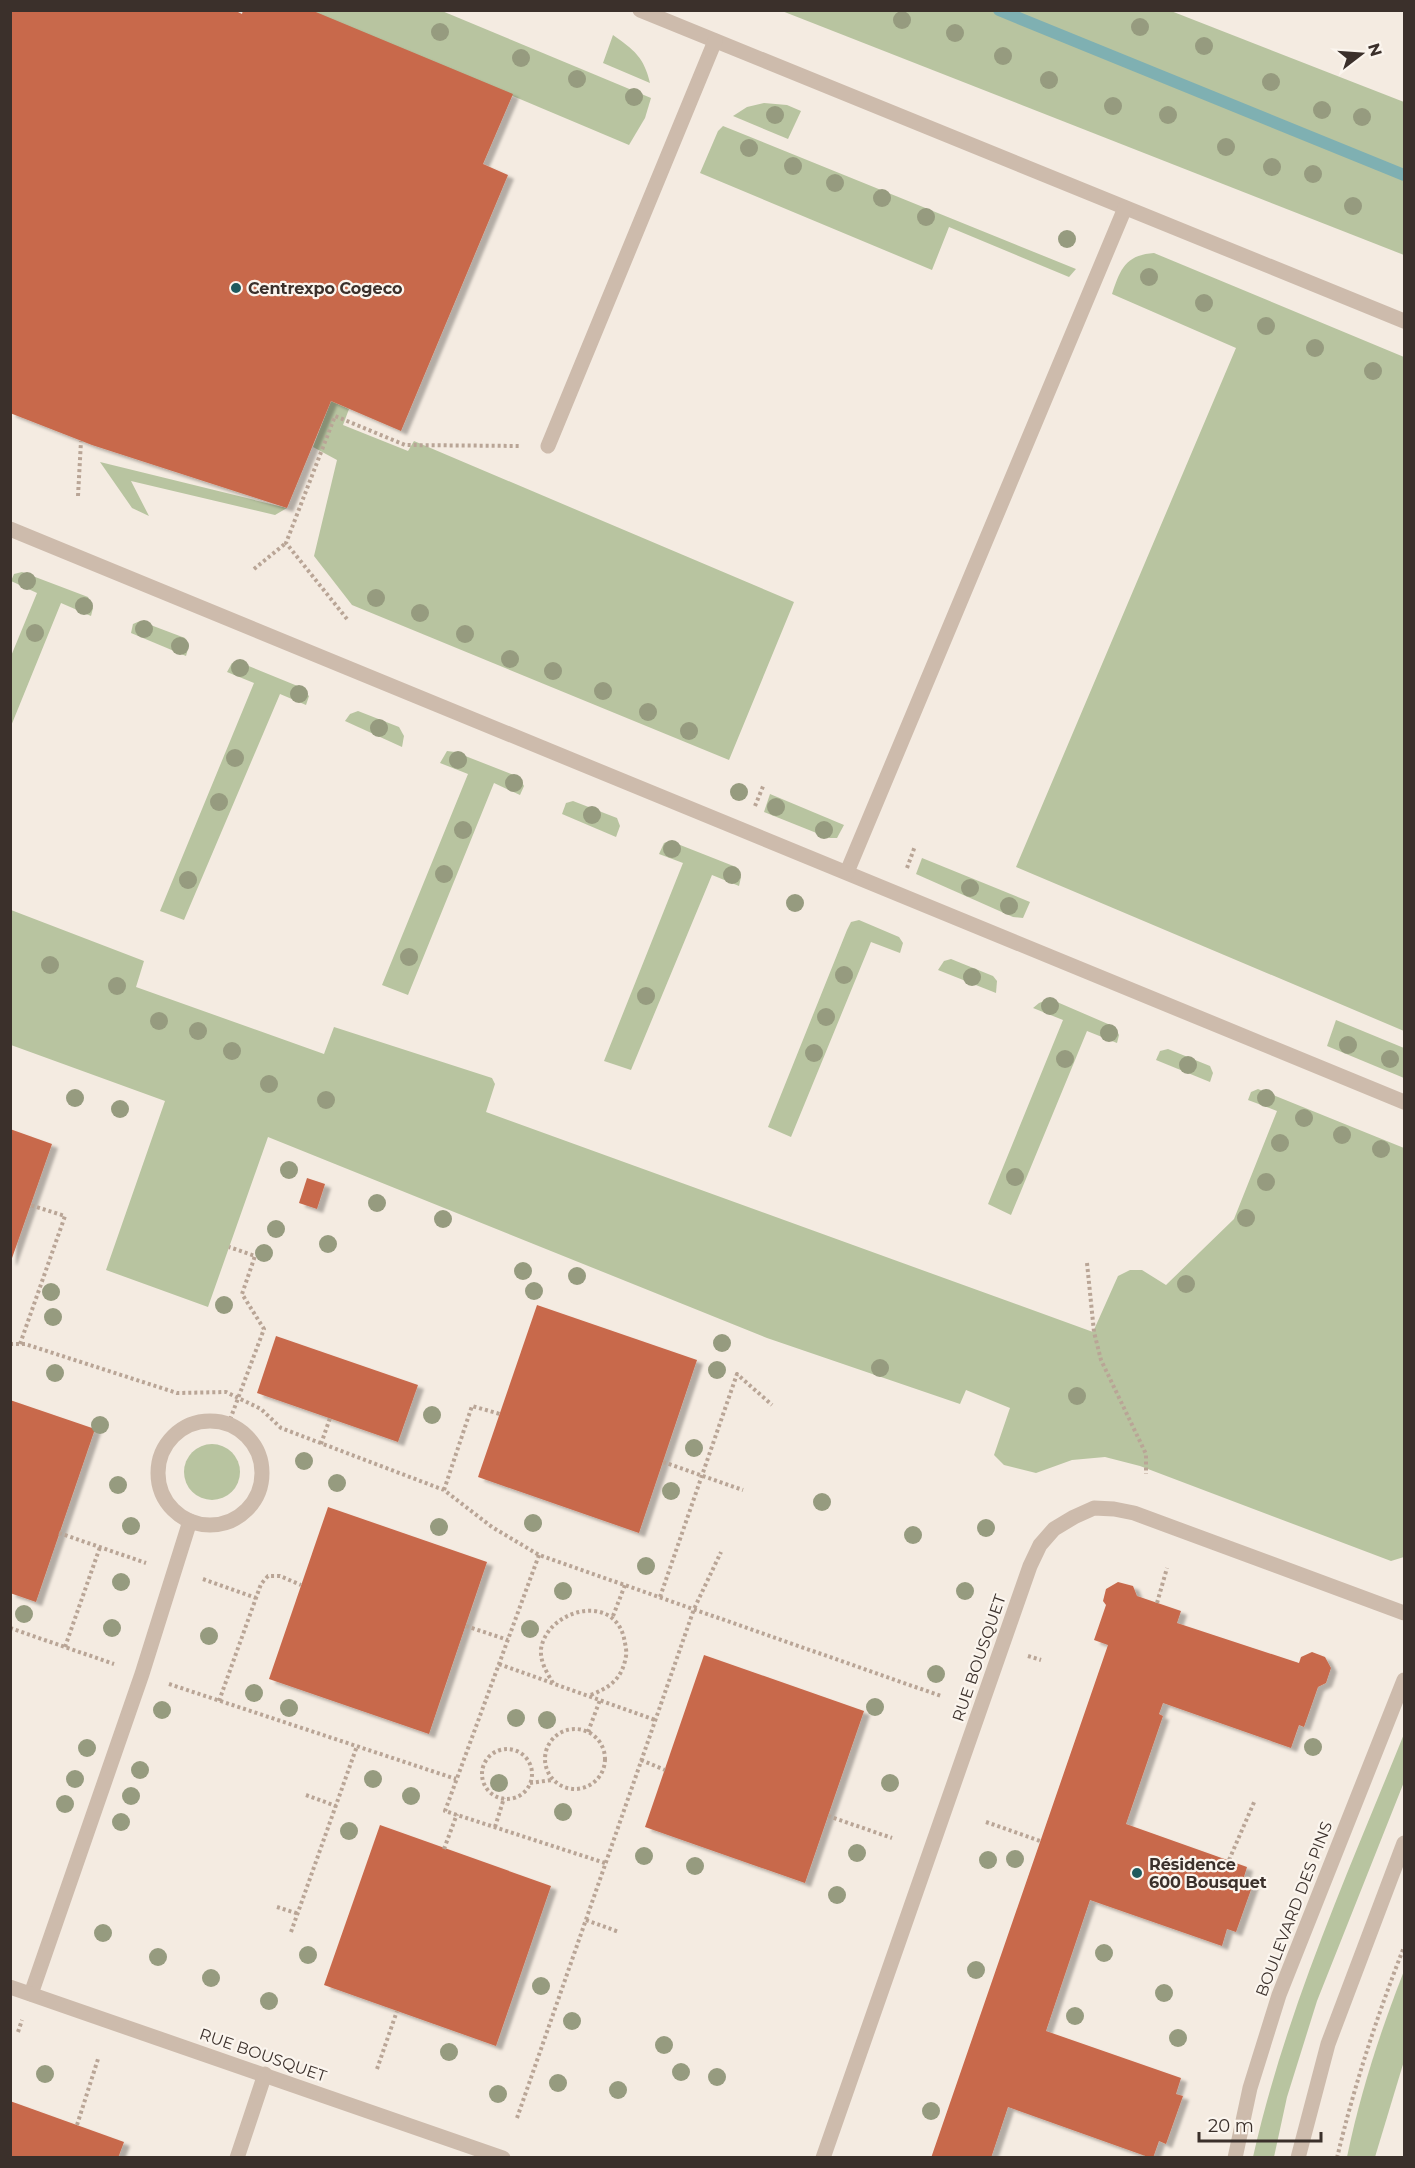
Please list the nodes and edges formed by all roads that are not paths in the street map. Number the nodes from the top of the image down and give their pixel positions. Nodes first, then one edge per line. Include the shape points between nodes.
1 (640, 10) edge
2 (715, 41) junction
3 (1125, 208) junction
4 (1404, 321) edge
5 (548, 446) road end
6 (10, 529) edge
7 (847, 872) junction
8 (1404, 1102) edge
9 (190, 1521) junction
10 (1404, 1613) edge
11 (1404, 1680) edge
12 (1404, 1843) edge
13 (10, 1987) edge
14 (31, 1994) junction
15 (265, 2074) junction
16 (237, 2157) edge
17 (503, 2157) edge
18 (823, 2157) edge
19 (1235, 2157) edge
20 (1298, 2157) edge

1 - 2 street
2 - 3 street
2 - 5 street
3 - 4 street
3 - 7 street
6 - 7 street
7 - 8 street
9 - 9 street via 176,1512 162,1492 159,1467 163,1451 185,1427 217,1421 248,1436 258,1451 261,1486 241,1516 225,1524 207,1526
9 - 14 street via 142,1674
10 - 18 street, RUE BOUSQUET via 1134,1513 1094,1508 1054,1529 1040,1545 1030,1566
11 - 19 street, BOULEVARD DES PINS via 1276,2006 1250,2088
12 - 20 street via 1328,2044
13 - 14 street, RUE BOUSQUET
14 - 15 street, RUE BOUSQUET
15 - 16 street
15 - 17 street, RUE BOUSQUET

